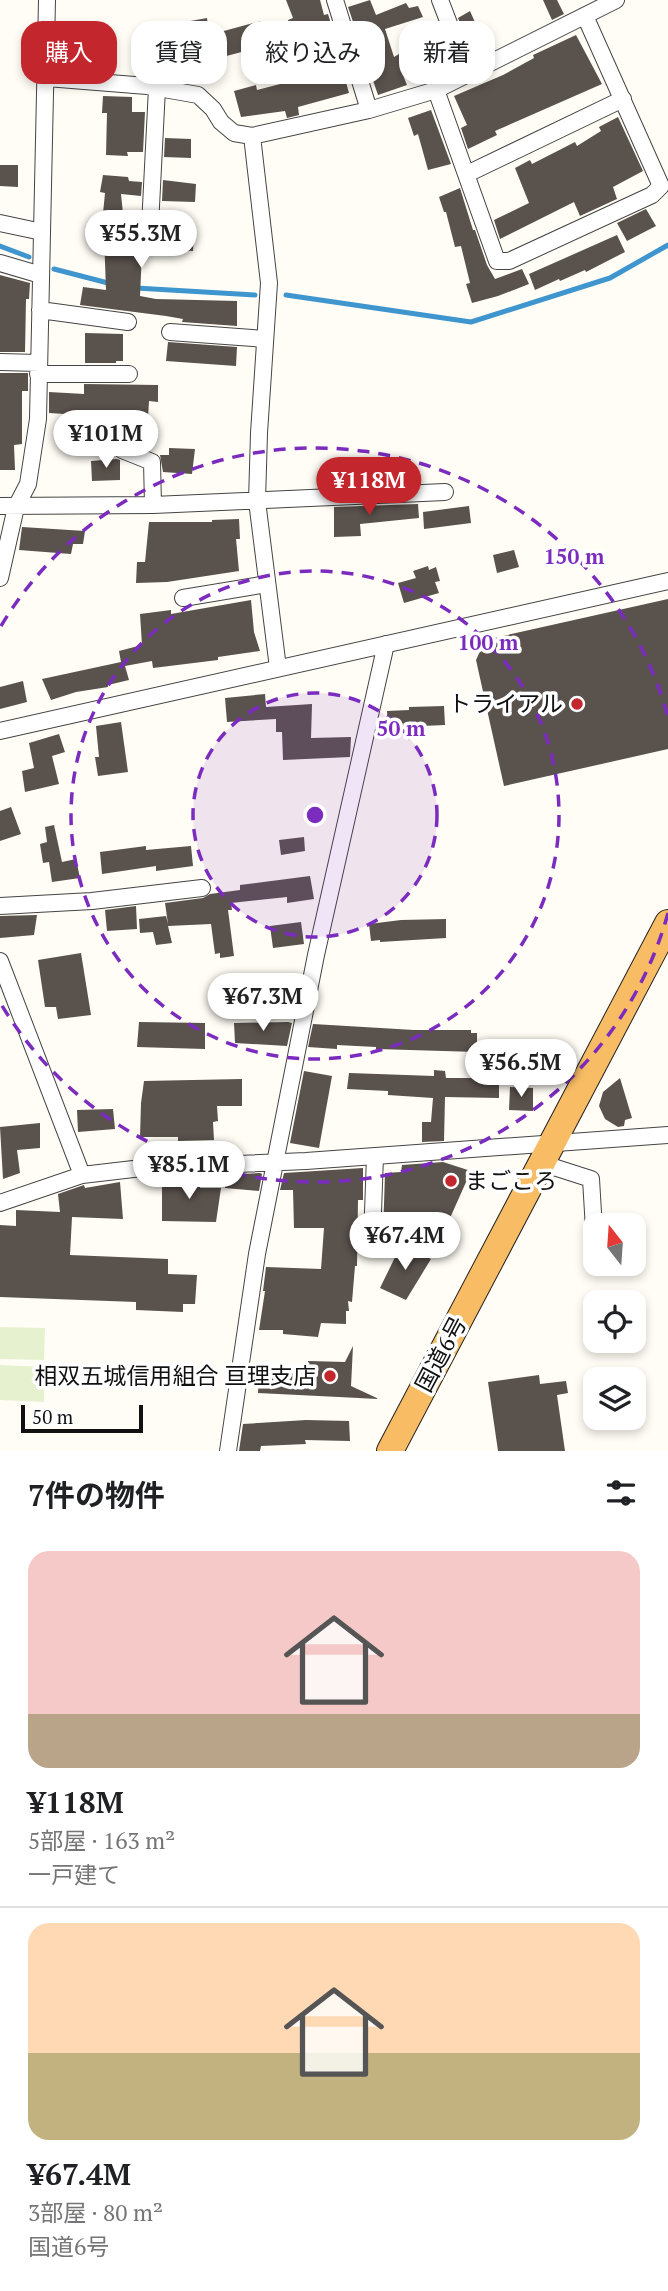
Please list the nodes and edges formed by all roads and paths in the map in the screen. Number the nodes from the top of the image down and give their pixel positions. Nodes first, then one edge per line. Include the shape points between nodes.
1 (47, 0) edge
2 (335, 0) edge
3 (440, 0) edge
4 (616, 0) edge
5 (585, 16) junction
6 (47, 21) edge
7 (448, 21) edge
8 (495, 60) edge
9 (47, 84) edge
10 (113, 84) edge
11 (447, 84) edge
12 (157, 88) junction
13 (436, 90) junction
14 (623, 99) junction
15 (369, 110) junction
16 (252, 136) junction
17 (467, 174) junction
18 (665, 193) edge
19 (0, 223) edge
20 (150, 226) dead end
21 (42, 232) junction
22 (0, 263) edge
23 (41, 275) junction
24 (40, 310) junction
25 (128, 322) dead end
26 (170, 332) dead end
27 (265, 339) junction
28 (0, 362) edge
29 (38, 369) junction
30 (129, 374) dead end
31 (122, 450) dead end
32 (445, 492) dead end
33 (257, 501) junction
34 (153, 505) junction
35 (8, 506) edge
36 (0, 578) edge
37 (668, 581) edge
38 (267, 584) junction
39 (183, 598) dead end
40 (386, 644) junction
41 (278, 668) junction
42 (0, 731) edge
43 (202, 888) dead end
44 (0, 906) edge
45 (668, 923) edge
46 (0, 961) edge
47 (8, 999) edge
48 (668, 1135) edge
49 (546, 1154) junction
50 (375, 1156) junction
51 (275, 1163) junction
52 (82, 1175) junction
53 (0, 1203) edge
54 (593, 1213) edge
55 (372, 1240) dead end
56 (228, 1451) edge
57 (390, 1451) edge

1 - 6 street
2 - 15 street
3 - 7 street
4 - 5 street
5 - 8 street
5 - 14 street
9 - 21 street
10 - 12 street
11 - 13 street
12 - 16 street via 198,95 234,133
12 - 20 street
13 - 15 street
13 - 17 street
14 - 17 street
14 - 18 street
15 - 16 street
16 - 27 street via 269,284
17 - 18 street via 497,261 509,261
19 - 21 street
21 - 23 street
22 - 23 street
23 - 24 street
24 - 25 street
24 - 29 street
26 - 27 street
27 - 33 street
28 - 29 street
29 - 30 street
29 - 35 street via 38,419 28,484
31 - 34 street via 152,462
32 - 33 street
33 - 34 street
33 - 38 street
34 - 35 street
35 - 36 street
37 - 40 street
38 - 39 street
38 - 41 street
40 - 41 street
40 - 51 street via 318,944
41 - 42 street
43 - 44 street
45 - 49 highway, 国道6号
46 - 47 street
47 - 52 street
48 - 49 street
49 - 50 street
49 - 54 street via 591,1179
49 - 57 highway, 国道6号
50 - 51 street
50 - 55 street
51 - 52 street
51 - 56 street
52 - 53 street

